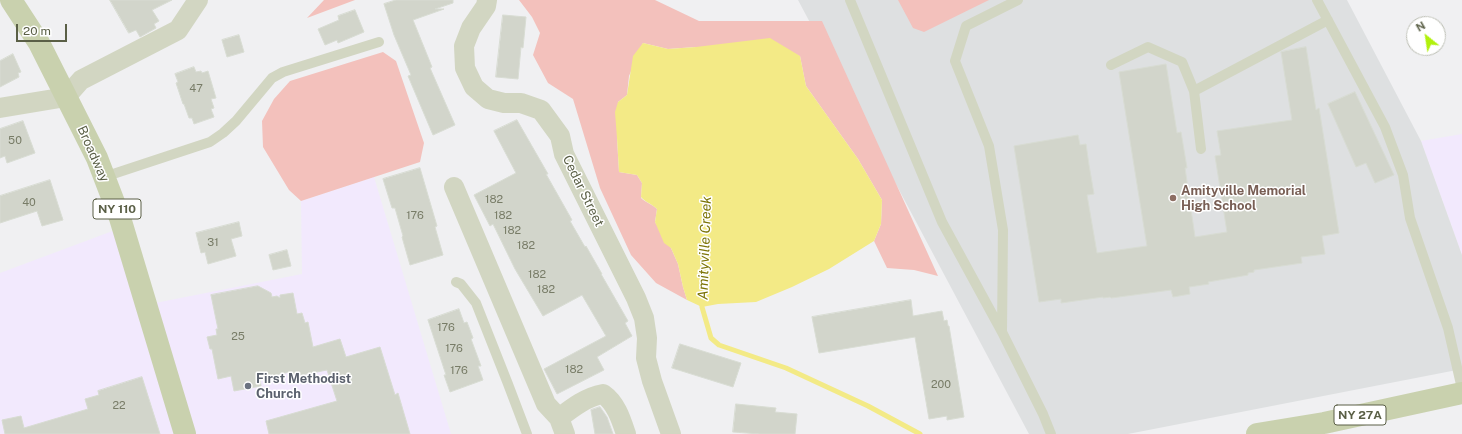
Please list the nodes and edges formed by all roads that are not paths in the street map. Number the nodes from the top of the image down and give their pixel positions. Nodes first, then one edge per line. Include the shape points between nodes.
1 (11, 0) edge
2 (198, 0) edge
3 (487, 0) edge
4 (850, 0) edge
5 (1018, 0) edge
6 (1317, 0) edge
7 (1328, 20) junction
8 (379, 42) dead end
9 (1111, 65) dead end
10 (1194, 91) junction
11 (66, 97) junction
12 (0, 108) edge
13 (1200, 149) dead end
14 (104, 177) junction
15 (454, 187) dead end
16 (456, 282) dead end
17 (1002, 332) junction
18 (1462, 389) edge
19 (1462, 393) edge
20 (562, 426) edge
21 (1326, 428) edge
22 (185, 434) edge
23 (527, 434) edge
24 (626, 434) edge
25 (671, 434) edge
26 (1051, 434) edge
27 (1257, 434) edge

1 - 11 main road, Broadway / NY 110 via 39,43
2 - 11 street via 178,30 81,80
3 - 25 street, Cedar Street via 464,46 465,68 474,87 488,99 504,103 522,103 541,110 560,136 564,154 644,318 646,358
4 - 17 lane via 942,222
5 - 17 lane via 966,26 955,60 989,146 1003,230
6 - 7 lane
7 - 10 lane
7 - 18 lane via 1385,127 1403,175 1410,218 1448,328
8 - 14 lane via 283,72 272,78 236,121 210,142
9 - 10 lane via 1148,47 1182,62
10 - 13 lane
11 - 12 street
11 - 14 main road, Broadway / NY 110
14 - 22 main road, Broadway / NY 110 via 120,218
15 - 20 street via 546,404
16 - 23 lane via 461,284 476,303
17 - 26 lane
19 - 21 main road, NY 27A
20 - 24 street via 579,404 603,394 610,399
21 - 27 main road, NY 27A

